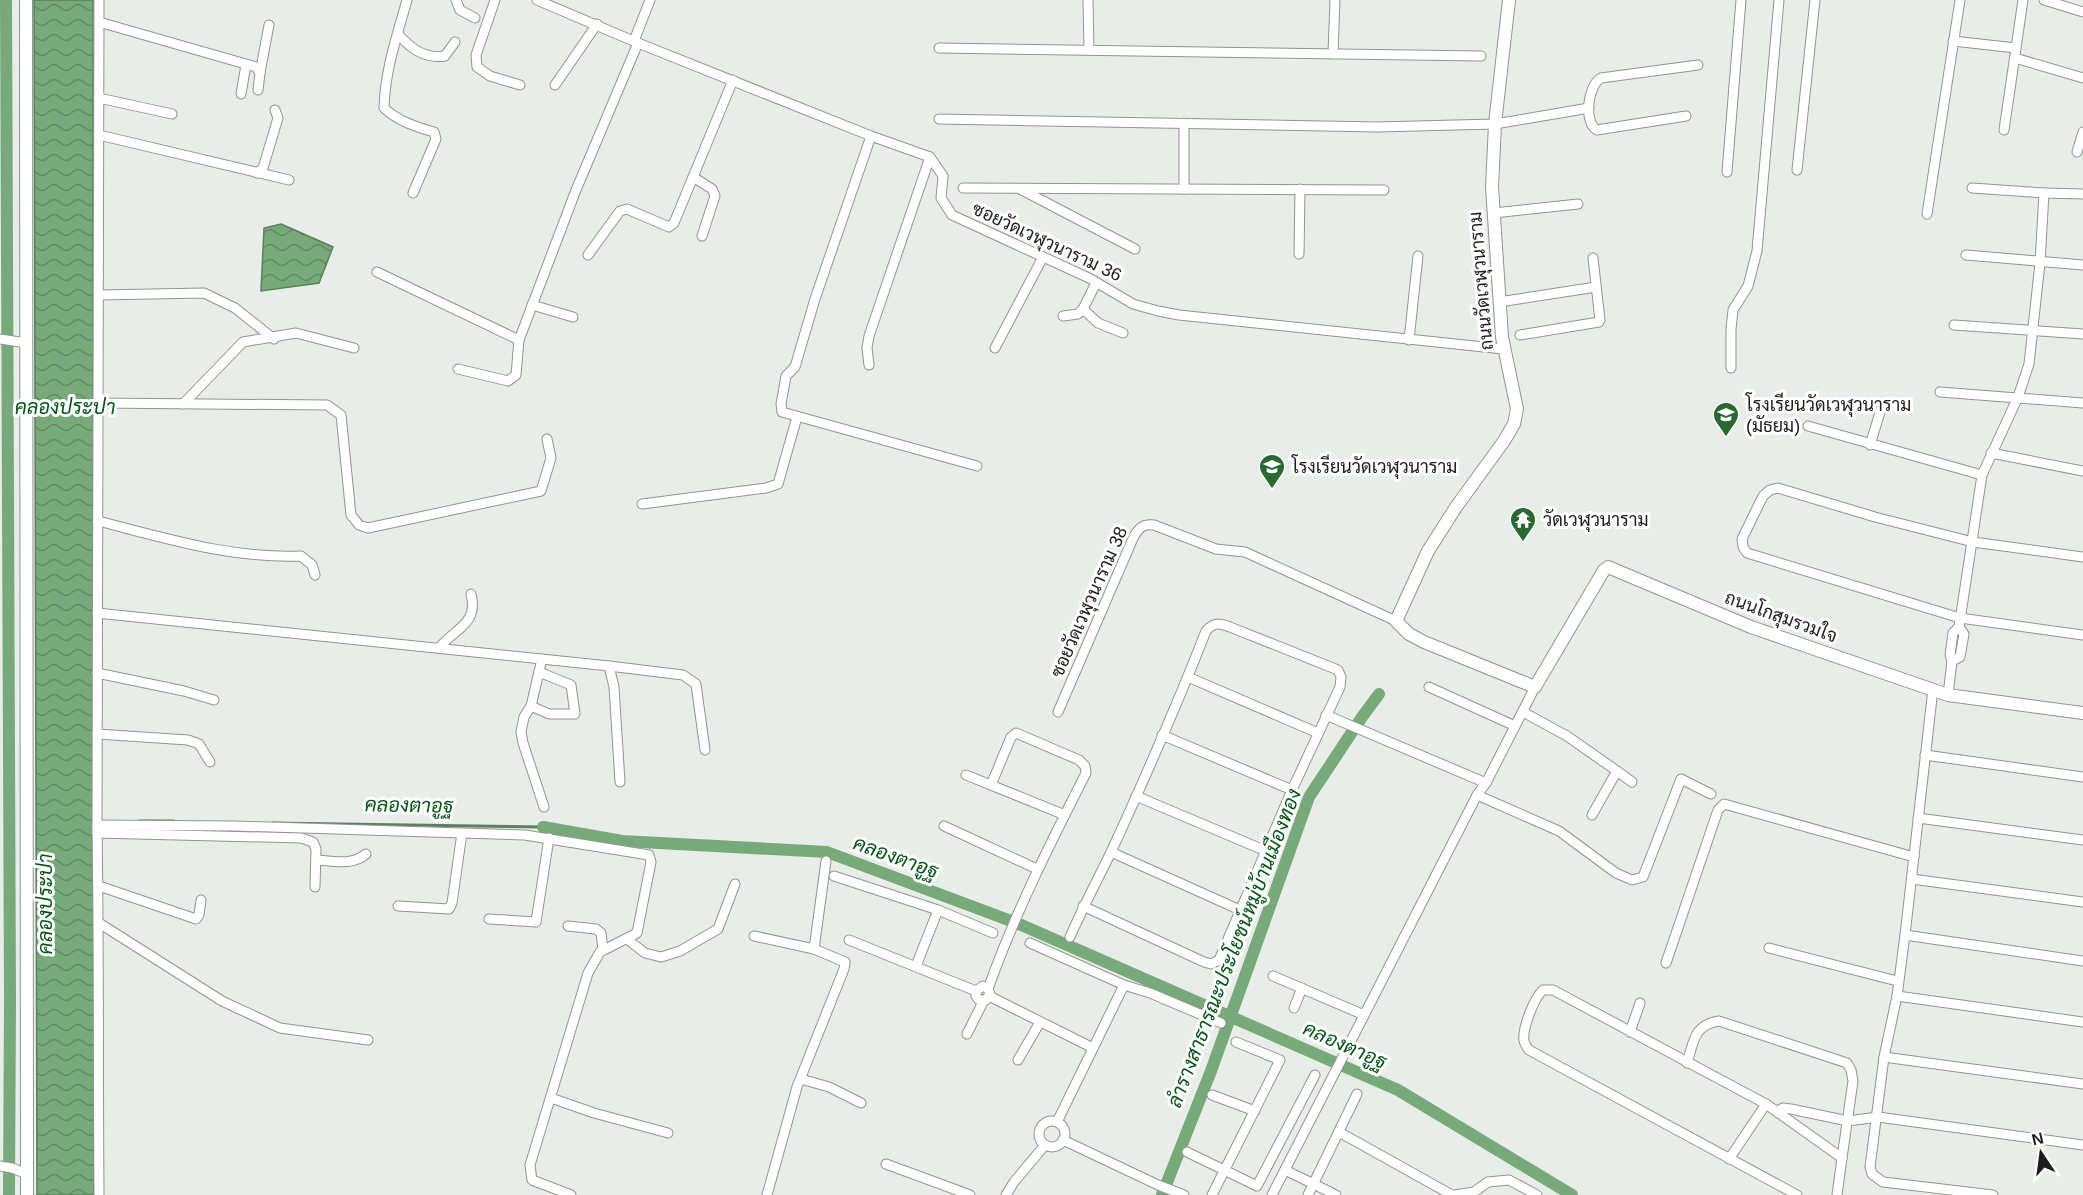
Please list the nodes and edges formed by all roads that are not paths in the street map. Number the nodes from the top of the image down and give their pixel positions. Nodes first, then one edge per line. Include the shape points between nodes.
1 (26, 0) edge
2 (99, 0) edge
3 (407, 0) edge
4 (456, 0) edge
5 (495, 0) edge
6 (537, 0) edge
7 (650, 0) edge
8 (1088, 0) edge
9 (1335, 0) edge
10 (1509, 0) edge
11 (1741, 0) edge
12 (1779, 0) edge
13 (1815, 0) edge
14 (1960, 0) edge
15 (2023, 0) edge
16 (2044, 0) edge
17 (2083, 12) edge
18 (476, 18) dead end
19 (99, 22) junction
20 (597, 24) junction
21 (269, 25) dead end
22 (398, 34) junction
23 (1953, 41) junction
24 (454, 42) dead end
25 (636, 42) junction
26 (939, 48) dead end
27 (1089, 50) junction
28 (2016, 53) junction
29 (1334, 54) junction
30 (1481, 56) dead end
31 (246, 65) junction
32 (1698, 65) dead end
33 (260, 73) junction
34 (2083, 78) edge
35 (733, 80) junction
36 (520, 85) dead end
37 (555, 85) dead end
38 (258, 90) dead end
39 (241, 94) dead end
40 (99, 98) junction
41 (1589, 108) junction
42 (275, 110) dead end
43 (172, 114) dead end
44 (1686, 116) dead end
45 (939, 119) dead end
46 (1184, 123) junction
47 (1495, 124) junction
48 (2004, 130) dead end
49 (2083, 132) edge
50 (99, 135) junction
51 (871, 136) junction
52 (2077, 152) dead end
53 (930, 157) junction
54 (1797, 170) dead end
55 (1727, 172) dead end
56 (257, 173) junction
57 (693, 177) junction
58 (289, 180) dead end
59 (963, 188) dead end
60 (1019, 188) junction
61 (1972, 188) dead end
62 (1184, 189) junction
63 (1300, 189) junction
64 (1384, 190) dead end
65 (413, 193) dead end
66 (2044, 193) junction
67 (2083, 194) edge
68 (1578, 204) dead end
69 (1494, 213) junction
70 (1927, 214) dead end
71 (702, 236) dead end
72 (1135, 249) dead end
73 (1299, 254) dead end
74 (588, 255) dead end
75 (1966, 255) dead end
76 (1418, 256) dead end
77 (1043, 257) junction
78 (1593, 258) dead end
79 (2040, 263) junction
80 (2083, 265) edge
81 (377, 272) dead end
82 (1096, 283) junction
83 (1596, 287) junction
84 (99, 295) junction
85 (1499, 302) junction
86 (532, 305) junction
87 (1083, 309) junction
88 (1063, 316) dead end
89 (573, 317) dead end
90 (1954, 325) dead end
91 (2033, 331) junction
92 (1123, 333) dead end
93 (2083, 334) edge
94 (1520, 335) dead end
95 (273, 338) junction
96 (0, 339) edge
97 (519, 340) junction
98 (1409, 340) junction
99 (26, 343) junction
100 (354, 348) dead end
101 (994, 348) dead end
102 (1503, 349) junction
103 (869, 365) dead end
104 (1731, 368) dead end
105 (458, 369) dead end
106 (1940, 392) dead end
107 (2018, 397) junction
108 (2083, 402) edge
109 (98, 403) junction
110 (183, 404) junction
111 (1881, 409) dead end
112 (797, 417) junction
113 (1808, 426) dead end
114 (547, 440) dead end
115 (1870, 445) junction
116 (1991, 453) junction
117 (977, 466) dead end
118 (2083, 471) edge
119 (1982, 475) junction
120 (642, 504) dead end
121 (98, 521) junction
122 (1973, 542) junction
123 (2083, 557) edge
124 (315, 575) dead end
125 (471, 594) dead end
126 (97, 613) junction
127 (1396, 621) junction
128 (1960, 623) junction
129 (2083, 635) edge
130 (439, 648) junction
131 (542, 659) junction
132 (609, 666) junction
133 (539, 672) junction
134 (97, 673) junction
135 (1188, 677) junction
136 (1429, 687) dead end
137 (1535, 687) junction
138 (1933, 689) junction
139 (1948, 695) junction
140 (214, 700) dead end
141 (531, 706) junction
142 (1058, 712) dead end
143 (1523, 712) junction
144 (2083, 713) edge
145 (1326, 715) junction
146 (1515, 726) junction
147 (1318, 733) junction
148 (97, 734) junction
149 (1162, 735) junction
150 (705, 750) dead end
151 (1925, 754) junction
152 (210, 762) dead end
153 (1617, 771) junction
154 (966, 775) dead end
155 (2083, 777) edge
156 (620, 782) dead end
157 (1632, 782) dead end
158 (1486, 783) junction
159 (991, 784) junction
160 (1292, 790) junction
161 (1711, 794) dead end
162 (1477, 795) junction
163 (1136, 796) junction
164 (544, 807) dead end
165 (1592, 814) dead end
166 (1065, 815) junction
167 (1918, 818) junction
168 (944, 826) dead end
169 (97, 829) junction
170 (462, 833) junction
171 (549, 838) junction
172 (2083, 840) edge
173 (1266, 850) junction
174 (1111, 852) junction
175 (366, 854) dead end
176 (1914, 857) junction
177 (316, 860) junction
178 (826, 861) dead end
179 (1037, 869) junction
180 (834, 876) dead end
181 (1912, 879) junction
182 (735, 884) dead end
183 (99, 886) junction
184 (315, 887) dead end
185 (201, 900) dead end
186 (2083, 902) edge
187 (398, 906) dead end
188 (1083, 906) junction
189 (938, 910) junction
190 (1240, 910) junction
191 (489, 919) dead end
192 (99, 923) junction
193 (568, 926) dead end
194 (993, 933) dead end
195 (1905, 935) junction
196 (754, 936) dead end
197 (1070, 936) dead end
198 (627, 939) junction
199 (849, 940) dead end
200 (1030, 943) dead end
201 (1769, 948) dead end
202 (814, 949) junction
203 (603, 950) junction
204 (2083, 961) edge
205 (1666, 963) dead end
206 (916, 966) junction
207 (1273, 976) dead end
208 (1898, 981) junction
209 (1124, 985) junction
210 (1302, 988) junction
211 (987, 995) junction
212 (1897, 996) junction
213 (1640, 1003) dead end
214 (1294, 1008) dead end
215 (1364, 1015) junction
216 (1040, 1022) junction
217 (2083, 1022) edge
218 (1221, 1023) dead end
219 (1630, 1032) junction
220 (967, 1034) dead end
221 (368, 1040) dead end
222 (1236, 1042) dead end
223 (1093, 1048) junction
224 (1884, 1057) junction
225 (1017, 1059) dead end
226 (1687, 1063) junction
227 (1315, 1075) dead end
228 (801, 1079) junction
229 (2083, 1084) edge
230 (1357, 1094) dead end
231 (1212, 1095) dead end
232 (551, 1098) junction
233 (861, 1103) dead end
234 (1766, 1104) junction
235 (1255, 1111) junction
236 (1777, 1111) junction
237 (1878, 1117) junction
238 (1848, 1121) junction
239 (1057, 1122) junction
240 (1339, 1132) junction
241 (668, 1133) dead end
242 (1063, 1140) junction
243 (1045, 1145) junction
244 (2083, 1145) edge
245 (1187, 1152) dead end
246 (1730, 1158) junction
247 (1842, 1158) junction
248 (886, 1164) dead end
249 (0, 1166) edge
250 (1285, 1170) junction
251 (1225, 1171) junction
252 (27, 1174) junction
253 (1314, 1183) junction
254 (27, 1195) edge
255 (99, 1195) edge
256 (571, 1195) edge
257 (767, 1195) edge
258 (970, 1195) edge
259 (1006, 1195) edge
260 (1184, 1195) edge
261 (1212, 1195) edge
262 (1272, 1195) edge
263 (1308, 1195) edge
264 (1336, 1195) edge
265 (1454, 1195) edge
266 (1537, 1195) edge
267 (1797, 1195) edge
268 (1837, 1195) edge
269 (1993, 1195) edge

1 - 99 street
2 - 19 street
3 - 22 street
4 - 18 street via 460,10
5 - 36 street via 476,55 477,67 490,76
6 - 20 street
7 - 25 street
8 - 27 street
9 - 29 street
10 - 47 street, ถนนวัดเวฬุวนาราม
11 - 55 street
12 - 104 street via 1757,251 1748,286 1733,310
13 - 54 street
14 - 23 street
15 - 28 street
16 - 17 street
19 - 31 street
19 - 40 street
20 - 25 street
20 - 37 street
21 - 33 street
22 - 24 street via 410,49 435,58 446,56
22 - 65 street via 389,64 384,108 393,117 434,132 436,139
23 - 28 street
23 - 70 street
25 - 35 street
25 - 86 street
26 - 27 street
27 - 29 street
28 - 34 street
28 - 48 street
29 - 30 street
31 - 33 street via 256,67
31 - 39 street
32 - 41 street via 1601,78 1592,89
33 - 38 street
35 - 51 street
35 - 57 street
40 - 43 street
40 - 50 street
41 - 44 street via 1591,127 1597,130
41 - 47 street
42 - 56 street via 278,118 263,168
45 - 46 street
46 - 47 street via 1377,127
46 - 62 street
47 - 69 street, ถนนวัดเวฬุวนาราม
49 - 52 street
50 - 56 street
50 - 84 street
51 - 53 street
51 - 112 street via 795,367 786,376 782,412
53 - 77 street, ซอยวัดเวฬุวนาราม 36 via 943,176 941,198 951,215
53 - 103 street via 869,336
56 - 58 street
57 - 71 street via 712,189 715,196
57 - 74 street via 669,227 627,209 620,211
59 - 60 street
60 - 62 street
60 - 72 street
61 - 66 street
62 - 63 street
63 - 64 street
63 - 73 street
66 - 67 street
66 - 79 street
68 - 69 street
69 - 85 street, ถนนวัดเวฬุวนาราม
75 - 79 street
76 - 98 street
77 - 82 street, ซอยวัดเวฬุวนาราม 36
77 - 101 street
78 - 83 street
79 - 80 street
79 - 91 street
81 - 97 street
82 - 87 street
82 - 98 street, ซอยวัดเวฬุวนาราม 36 via 1133,304 1158,311
83 - 85 street
83 - 94 street via 1599,322
84 - 95 street via 204,293 235,308
84 - 109 street
85 - 102 street, ถนนวัดเวฬุวนาราม
86 - 89 street
86 - 97 street
87 - 88 street via 1078,314
87 - 92 street via 1098,323
90 - 91 street
91 - 93 street
91 - 107 street via 2029,364
95 - 100 street via 296,333
95 - 110 street via 243,342
96 - 99 street
97 - 105 street via 516,375 508,381
98 - 102 street, ซอยวัดเวฬุวนาราม 36
99 - 252 street
102 - 127 street, ถนนวัดเวฬุวนาราม via 1516,397 1514,424 1428,551
106 - 107 street
107 - 108 street
107 - 116 street
109 - 110 street
109 - 121 street
110 - 114 street via 327,405 341,415 351,514 359,525 368,528 542,491 551,458
111 - 115 street
112 - 117 street
112 - 120 street via 778,484
113 - 115 street
115 - 119 street
116 - 118 street
116 - 119 street
119 - 122 street
121 - 124 street via 206,548 301,556 312,565
121 - 126 street
122 - 123 street
122 - 128 street
122 - 128 street via 1778,488 1763,496 1742,539 1747,553
125 - 130 street via 471,618
126 - 130 street
126 - 134 street
127 - 137 street via 1424,642
127 - 142 street, ซอยวัดเวฬุวนาราม 38 via 1245,552 1216,549 1147,524 1134,536
128 - 129 street
128 - 139 street via 1964,634 1960,657 1953,661
130 - 131 street
131 - 132 street
131 - 133 street
132 - 150 street via 683,675 696,684
132 - 156 street
133 - 141 street
133 - 141 street via 572,685 575,714 549,714
134 - 140 street
134 - 148 street
135 - 145 street via 1206,631 1218,623 1338,670 1340,687
135 - 147 street
135 - 149 street
136 - 146 street
137 - 138 street, ถนนโกสุมรวมใจ via 1608,567 1751,627
137 - 143 street
138 - 139 street, ถนนโกสุมรวมใจ
138 - 151 street
139 - 144 street, ถนนโกสุมรวมใจ
141 - 164 street via 521,732
143 - 146 street
143 - 153 street via 1584,746
145 - 147 street
145 - 158 street
146 - 158 street
147 - 160 street
148 - 152 street via 188,740 199,744
148 - 169 street
149 - 160 street
149 - 163 street
151 - 155 street
151 - 167 street
153 - 157 street
153 - 165 street
154 - 159 street
158 - 162 street
159 - 166 street
159 - 166 street via 1011,736 1020,734 1085,766 1086,773
160 - 173 street
161 - 162 street via 1681,779 1642,877 1632,880 1616,873 1559,831
162 - 215 street
163 - 173 street
163 - 174 street
166 - 179 street
167 - 172 street
167 - 176 street
168 - 179 street
169 - 170 street via 235,826
169 - 177 street via 301,838 313,842
169 - 183 street
170 - 171 street
170 - 187 street via 449,909
171 - 191 street via 536,922
171 - 198 street via 649,855 651,862 637,933
173 - 190 street
174 - 188 street
174 - 190 street
175 - 177 street via 348,862
176 - 181 street
176 - 205 street via 1724,804 1718,810
177 - 184 street
178 - 202 street
179 - 211 street via 1015,916
180 - 189 street
181 - 186 street
181 - 195 street
182 - 198 street via 718,929 680,951 661,957 645,953
183 - 185 street via 196,919
183 - 192 street
188 - 190 street via 1211,964 1223,954
188 - 197 street
189 - 194 street
189 - 206 street
192 - 221 street via 222,1001 280,1028
192 - 255 street
193 - 203 street via 596,929 601,933
195 - 204 street
195 - 208 street
196 - 202 street
198 - 203 street
199 - 206 street
200 - 209 street
201 - 208 street
202 - 228 street via 845,962
203 - 232 street via 588,973
206 - 211 street via 976,991 980,987
207 - 210 street
208 - 212 street
209 - 218 street
209 - 223 street
210 - 214 street
210 - 215 street
211 - 216 street
211 - 220 street
212 - 217 street
212 - 224 street
213 - 219 street
215 - 250 street
216 - 223 street
216 - 225 street
219 - 226 street
219 - 246 street via 1552,990 1543,990 1524,1032 1524,1043 1529,1050
222 - 235 street via 1280,1060
223 - 239 street
224 - 229 street
224 - 237 street
226 - 234 street
226 - 238 street via 1698,1029 1719,1021 1847,1063 1853,1082
227 - 251 street via 1257,1186
228 - 233 street
228 - 257 street
230 - 240 street
231 - 235 street
232 - 241 street
232 - 256 street via 530,1165 532,1180
234 - 236 street
234 - 246 street
235 - 251 street
236 - 238 street via 1791,1109
236 - 247 street
237 - 238 street
237 - 244 street
237 - 269 street via 1870,1167 1876,1179
238 - 247 street
239 - 242 street via 1064,1129
239 - 243 street via 1042,1126 1039,1136
240 - 253 street
240 - 265 street
242 - 243 street via 1055,1146
242 - 260 street
243 - 259 street
245 - 251 street
246 - 267 street
247 - 268 street
248 - 258 street
249 - 252 street
250 - 253 street
250 - 262 street
251 - 261 street
252 - 254 street
253 - 263 street
253 - 264 street
265 - 266 street via 1474,1192 1488,1182 1509,1180

